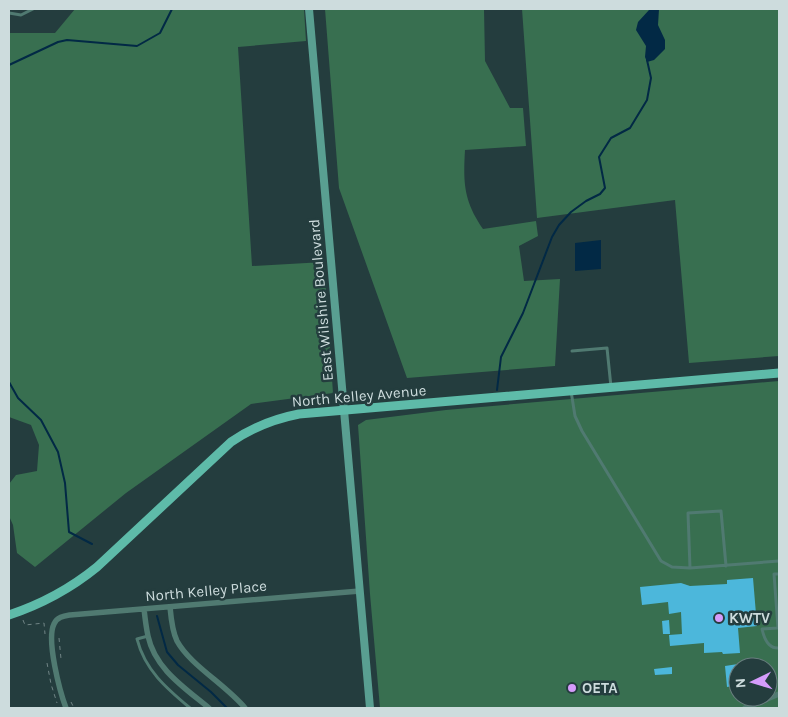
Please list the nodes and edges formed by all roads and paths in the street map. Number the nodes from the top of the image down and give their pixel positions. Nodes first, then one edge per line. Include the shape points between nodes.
1 (33, 9) edge
2 (309, 9) edge
3 (9, 13) edge
4 (572, 351) dead end
5 (779, 373) edge
6 (611, 387) junction
7 (571, 391) junction
8 (344, 410) junction
9 (779, 561) edge
10 (726, 566) junction
11 (690, 568) junction
12 (779, 574) edge
13 (360, 591) junction
14 (170, 607) junction
15 (144, 609) junction
16 (9, 615) edge
17 (23, 620) dead end
18 (148, 636) junction
19 (59, 638) dead end
20 (45, 640) dead end
21 (779, 648) edge
22 (46, 656) dead end
23 (61, 664) dead end
24 (779, 694) edge
25 (71, 700) dead end
26 (59, 708) edge
27 (66, 708) edge
28 (74, 708) edge
29 (190, 708) edge
30 (209, 708) edge
31 (244, 708) edge
32 (370, 708) edge
33 (745, 708) edge

1 - 3 lane via 21,15
2 - 8 street, East Wilshire Boulevard
4 - 6 lane via 607,348
5 - 6 main road, North Kelley Avenue
6 - 7 main road, North Kelley Avenue
7 - 8 main road, North Kelley Avenue
7 - 11 lane via 575,416 582,432 656,555 672,567
8 - 13 street, East Wilshire Boulevard
8 - 16 main road, North Kelley Avenue via 283,417 241,435 97,567 40,604
9 - 10 lane
10 - 11 lane
10 - 11 lane via 721,511 688,513
12 - 21 lane via 774,574 778,628 762,630 766,642
13 - 14 street, North Kelley Place
13 - 32 street, East Wilshire Boulevard
14 - 15 street, North Kelley Place
14 - 31 street via 174,632 184,652
15 - 18 street
15 - 27 street, North Kelley Place via 70,615 56,620 52,629 55,666
17 - 20 path via 25,625 44,623
18 - 29 lane via 137,639 147,664 165,687
18 - 30 street via 156,658 164,668
19 - 23 path
22 - 26 path
24 - 33 street
25 - 28 path

